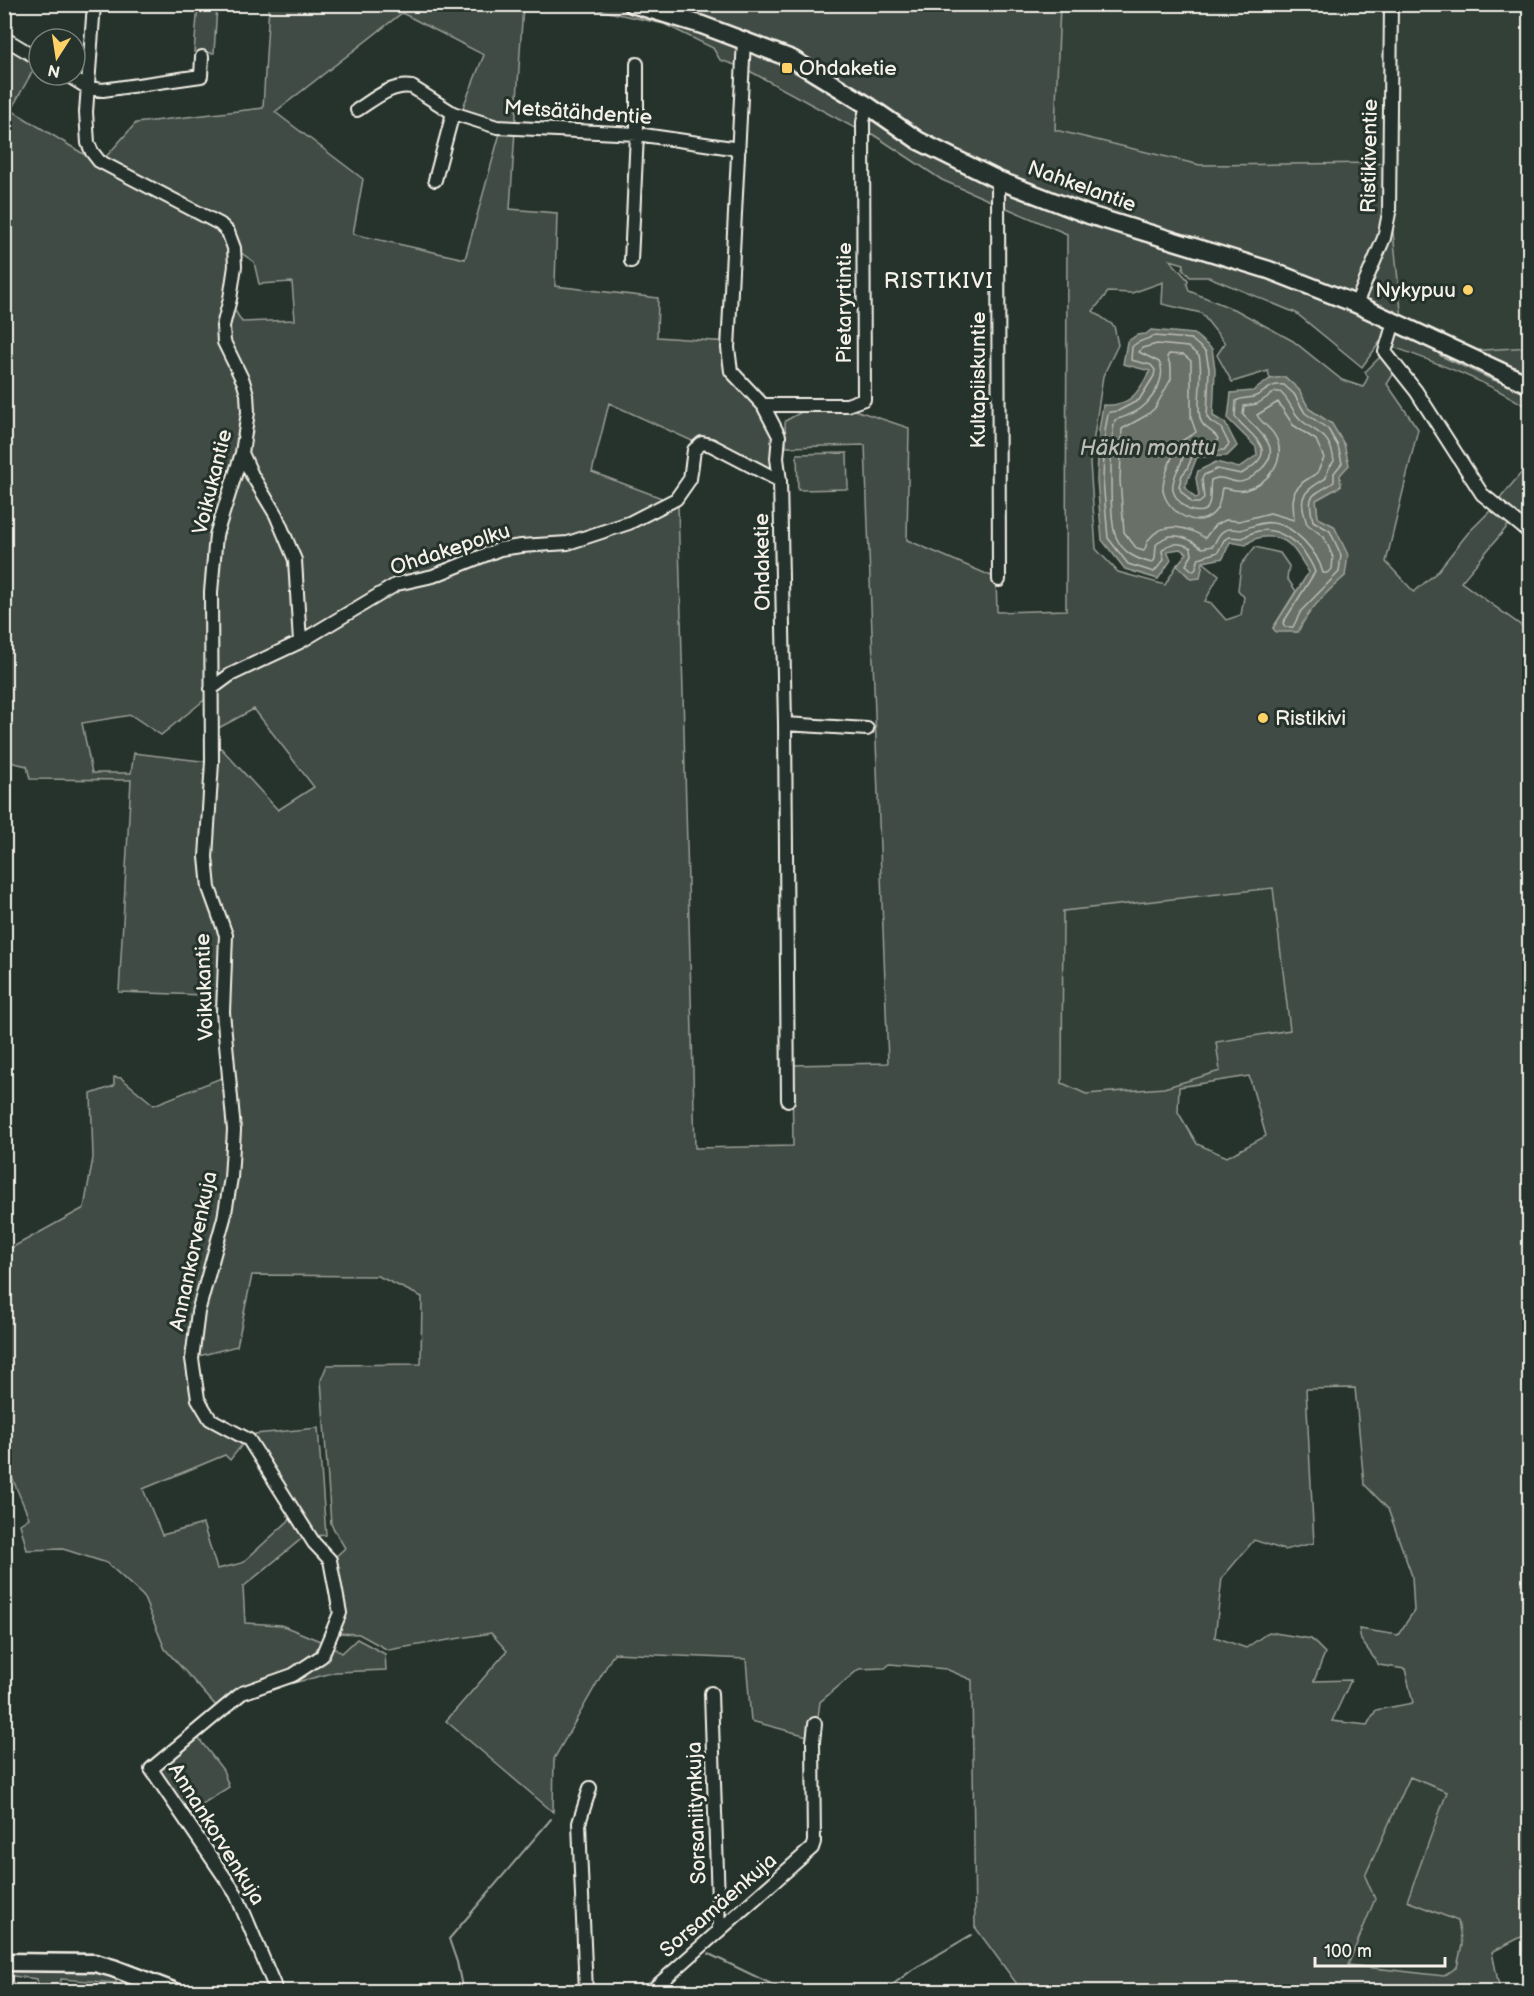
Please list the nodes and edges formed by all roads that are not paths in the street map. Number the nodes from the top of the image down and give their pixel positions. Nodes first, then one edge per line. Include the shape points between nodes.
1 (93, 4) edge
2 (632, 4) edge
3 (1391, 4) edge
4 (4, 38) edge
5 (744, 40) junction
6 (27, 52) edge
7 (202, 57) dead end
8 (637, 64) dead end
9 (88, 88) junction
10 (867, 105) junction
11 (357, 110) dead end
12 (453, 113) junction
13 (637, 135) junction
14 (739, 149) junction
15 (435, 180) dead end
16 (998, 180) junction
17 (631, 261) dead end
18 (1356, 304) junction
19 (1394, 322) junction
20 (1530, 385) edge
21 (763, 405) junction
22 (242, 453) junction
23 (780, 481) junction
24 (1530, 533) edge
25 (999, 580) dead end
26 (300, 642) junction
27 (211, 689) junction
28 (785, 724) junction
29 (867, 729) dead end
30 (230, 1090) joint
31 (788, 1100) dead end
32 (711, 1693) dead end
33 (815, 1724) dead end
34 (590, 1788) dead end
35 (719, 1931) junction
36 (4, 1962) edge
37 (176, 1992) edge
38 (277, 1992) edge
39 (586, 1992) edge
40 (650, 1992) edge

1 - 9 street, Voikukantie
2 - 5 main road, Nahkelantie
3 - 18 street, Ristikiventie via 1389,213 1384,238
4 - 6 street
5 - 10 main road, Nahkelantie via 792,59
5 - 14 street, Ohdaketie
7 - 9 street via 201,76 103,90
8 - 13 street
9 - 22 street, Voikukantie via 88,143 99,160 220,224 228,232 235,266 223,326 224,342 247,394
10 - 16 main road, Nahkelantie via 919,141
10 - 21 street, Pietaryrtintie via 863,122 864,399 847,405
11 - 12 street, Metsätähdentie via 393,88 406,86
12 - 13 street, Metsätähdentie via 497,127
12 - 15 street
13 - 14 street, Metsätähdentie
13 - 17 street
14 - 21 street, Ohdaketie via 728,348 731,371
16 - 18 main road, Nahkelantie via 1089,214 1269,270
16 - 25 street, Kultapiiskuntie
18 - 19 main road, Nahkelantie
19 - 20 main road, Nahkelantie
19 - 24 street via 1385,352 1416,391 1482,494
21 - 23 street, Ohdaketie via 779,436
22 - 26 street via 276,514 294,560
22 - 27 street, Voikukantie via 216,535 211,592
23 - 26 street, Ohdakepolku via 702,443 694,450 690,479 676,498 629,523 568,543 500,549 433,576 398,584
23 - 28 street, Ohdaketie
26 - 27 street, Ohdakepolku via 230,675
27 - 30 street, Voikukantie via 212,762 206,857 209,888 226,935 223,1012
28 - 29 street
28 - 31 street, Ohdaketie
30 - 38 street, Annankorvenkuja via 234,1130 231,1178 193,1343 198,1398 210,1419 249,1440 314,1543 330,1560 340,1612 322,1656 293,1675 242,1693 151,1769 236,1894
32 - 35 street, Sorsaniitynkuja
33 - 35 street, Sorsamäenkuja via 812,1848
34 - 39 street via 579,1823
35 - 40 street, Sorsamäenkuja
36 - 37 main road via 95,1963

